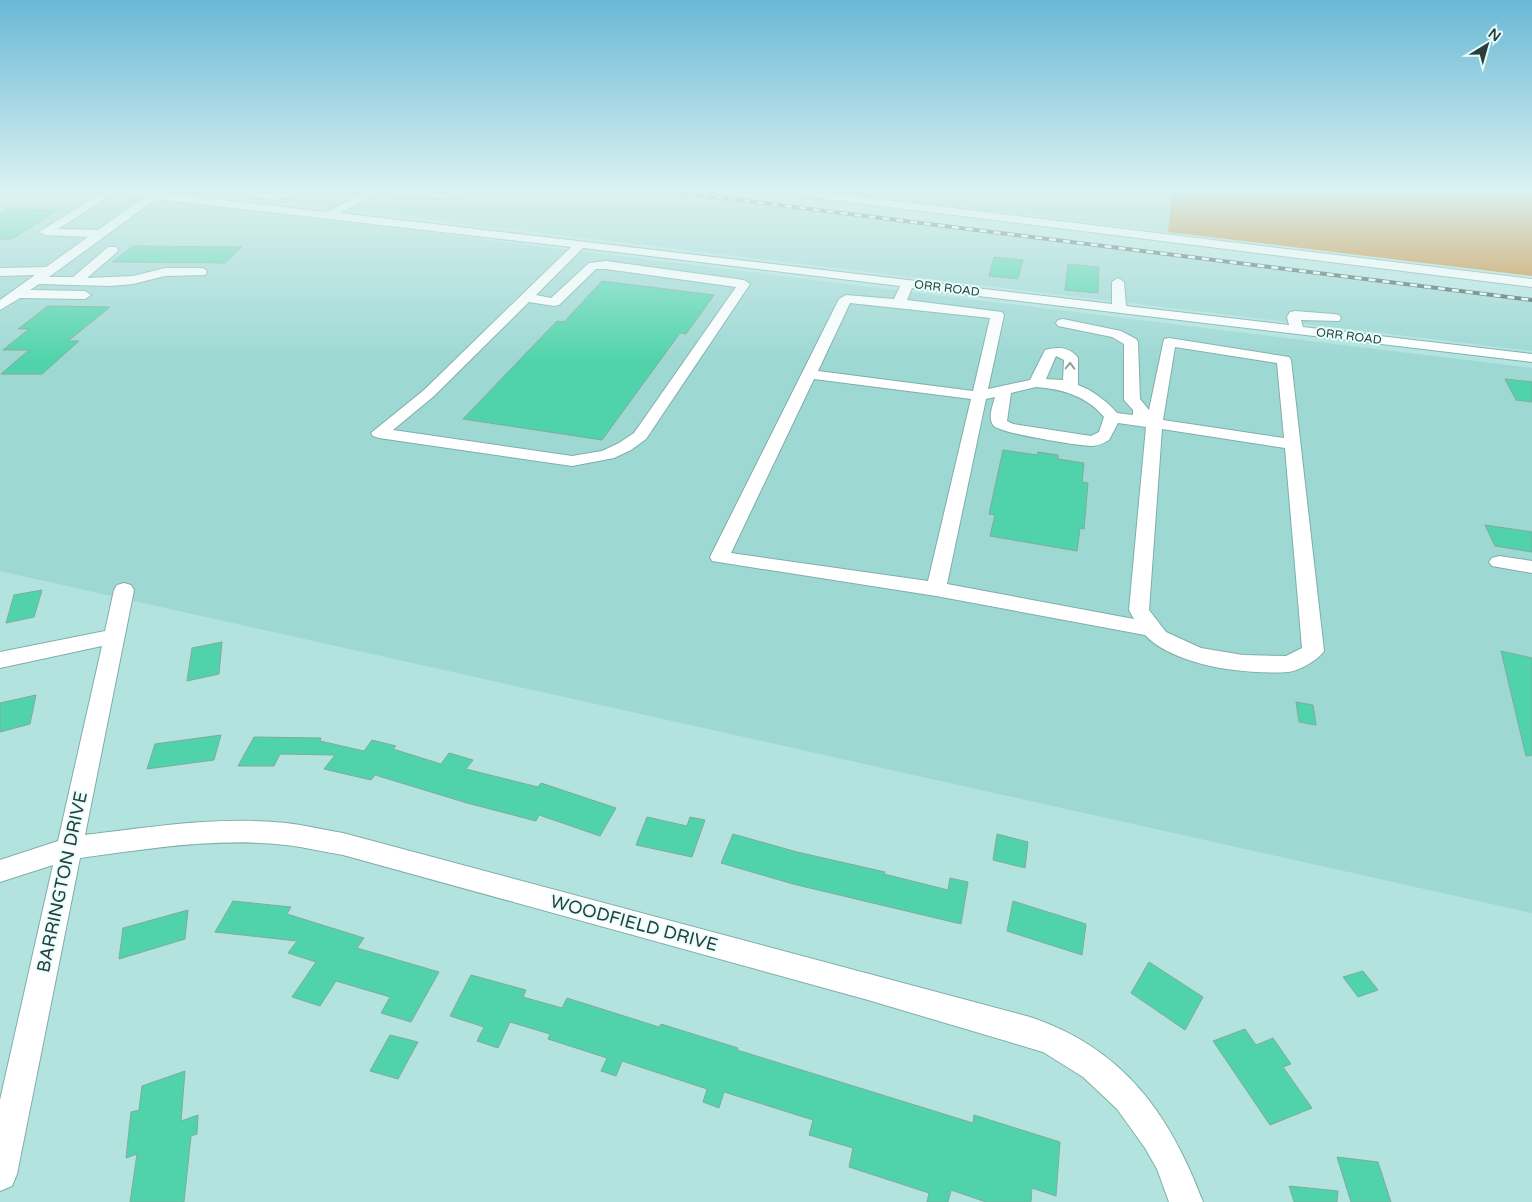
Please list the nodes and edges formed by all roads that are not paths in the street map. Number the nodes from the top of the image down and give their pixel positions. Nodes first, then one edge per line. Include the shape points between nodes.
1 (80, 248) edge
2 (577, 248) edge
3 (614, 248) edge
4 (1249, 248) edge
5 (112, 250) dead end
6 (687, 257) junction
7 (563, 262) junction
8 (593, 266) junction
9 (760, 266) junction
10 (48, 271) junction
11 (0, 272) edge
12 (201, 272) dead end
13 (671, 274) junction
14 (36, 280) junction
15 (77, 280) junction
16 (1118, 282) dead end
17 (1532, 283) edge
18 (744, 284) junction
19 (907, 284) junction
20 (17, 294) junction
21 (86, 295) dead end
22 (527, 298) junction
23 (899, 304) junction
24 (0, 306) edge
25 (1119, 308) junction
26 (1334, 318) dead end
27 (1226, 321) junction
28 (1063, 326) junction
29 (1298, 330) junction
30 (1227, 351) junction
31 (1532, 358) edge
32 (810, 374) junction
33 (1036, 383) junction
34 (1065, 386) junction
35 (1004, 390) junction
36 (979, 396) junction
37 (1112, 417) junction
38 (1147, 423) junction
39 (1292, 444) junction
40 (1499, 562) dead end
41 (1532, 568) edge
42 (936, 589) junction
43 (124, 590) dead end
44 (1151, 629) junction
45 (114, 636) junction
46 (0, 660) edge
47 (69, 848) junction
48 (0, 871) edge
49 (0, 1174) edge
50 (1186, 1202) edge

1 - 10 street
2 - 7 street
3 - 6 street, ORR ROAD
4 - 17 street
5 - 15 street
6 - 9 street, ORR ROAD
6 - 13 street
7 - 8 street
7 - 22 street
8 - 13 street
8 - 22 street via 554,302
9 - 18 street
9 - 19 street, ORR ROAD
10 - 11 street
10 - 14 street
12 - 15 street via 165,272 110,282
13 - 18 street
14 - 15 street
14 - 20 street
16 - 25 street
18 - 22 street via 640,436 629,446 608,455 572,461 379,433 429,393
19 - 23 street
19 - 28 street, ORR ROAD via 954,289 967,281 1020,286 1026,290 1028,298
20 - 21 street
20 - 24 street
23 - 32 street via 846,299
23 - 36 street via 997,315
25 - 27 street, ORR ROAD
25 - 28 street, ORR ROAD
26 - 29 street via 1295,315
27 - 29 street, ORR ROAD
27 - 30 street
28 - 33 street
28 - 34 street via 1054,376
28 - 38 street via 1116,334 1130,342 1132,400
29 - 31 street, ORR ROAD
30 - 38 street via 1169,342
30 - 39 street via 1284,360
32 - 36 street
32 - 42 street via 719,557
33 - 34 street
33 - 35 street
34 - 37 street via 1097,402
35 - 36 street
35 - 37 street via 998,419 1000,424 1009,428 1100,441 1106,436
36 - 42 street
37 - 38 street
38 - 39 street
38 - 44 street via 1139,610
39 - 44 street via 1313,651 1289,664 1196,656 1159,637
40 - 41 street
42 - 44 street
43 - 45 street, BARRINGTON DRIVE
45 - 46 street
45 - 47 street, BARRINGTON DRIVE
47 - 48 street, WOODFIELD DRIVE
47 - 49 street, BARRINGTON DRIVE
47 - 50 street, WOODFIELD DRIVE via 174,835 239,832 286,834 343,844 1048,1038 1091,1063 1132,1101 1156,1136 1180,1182

